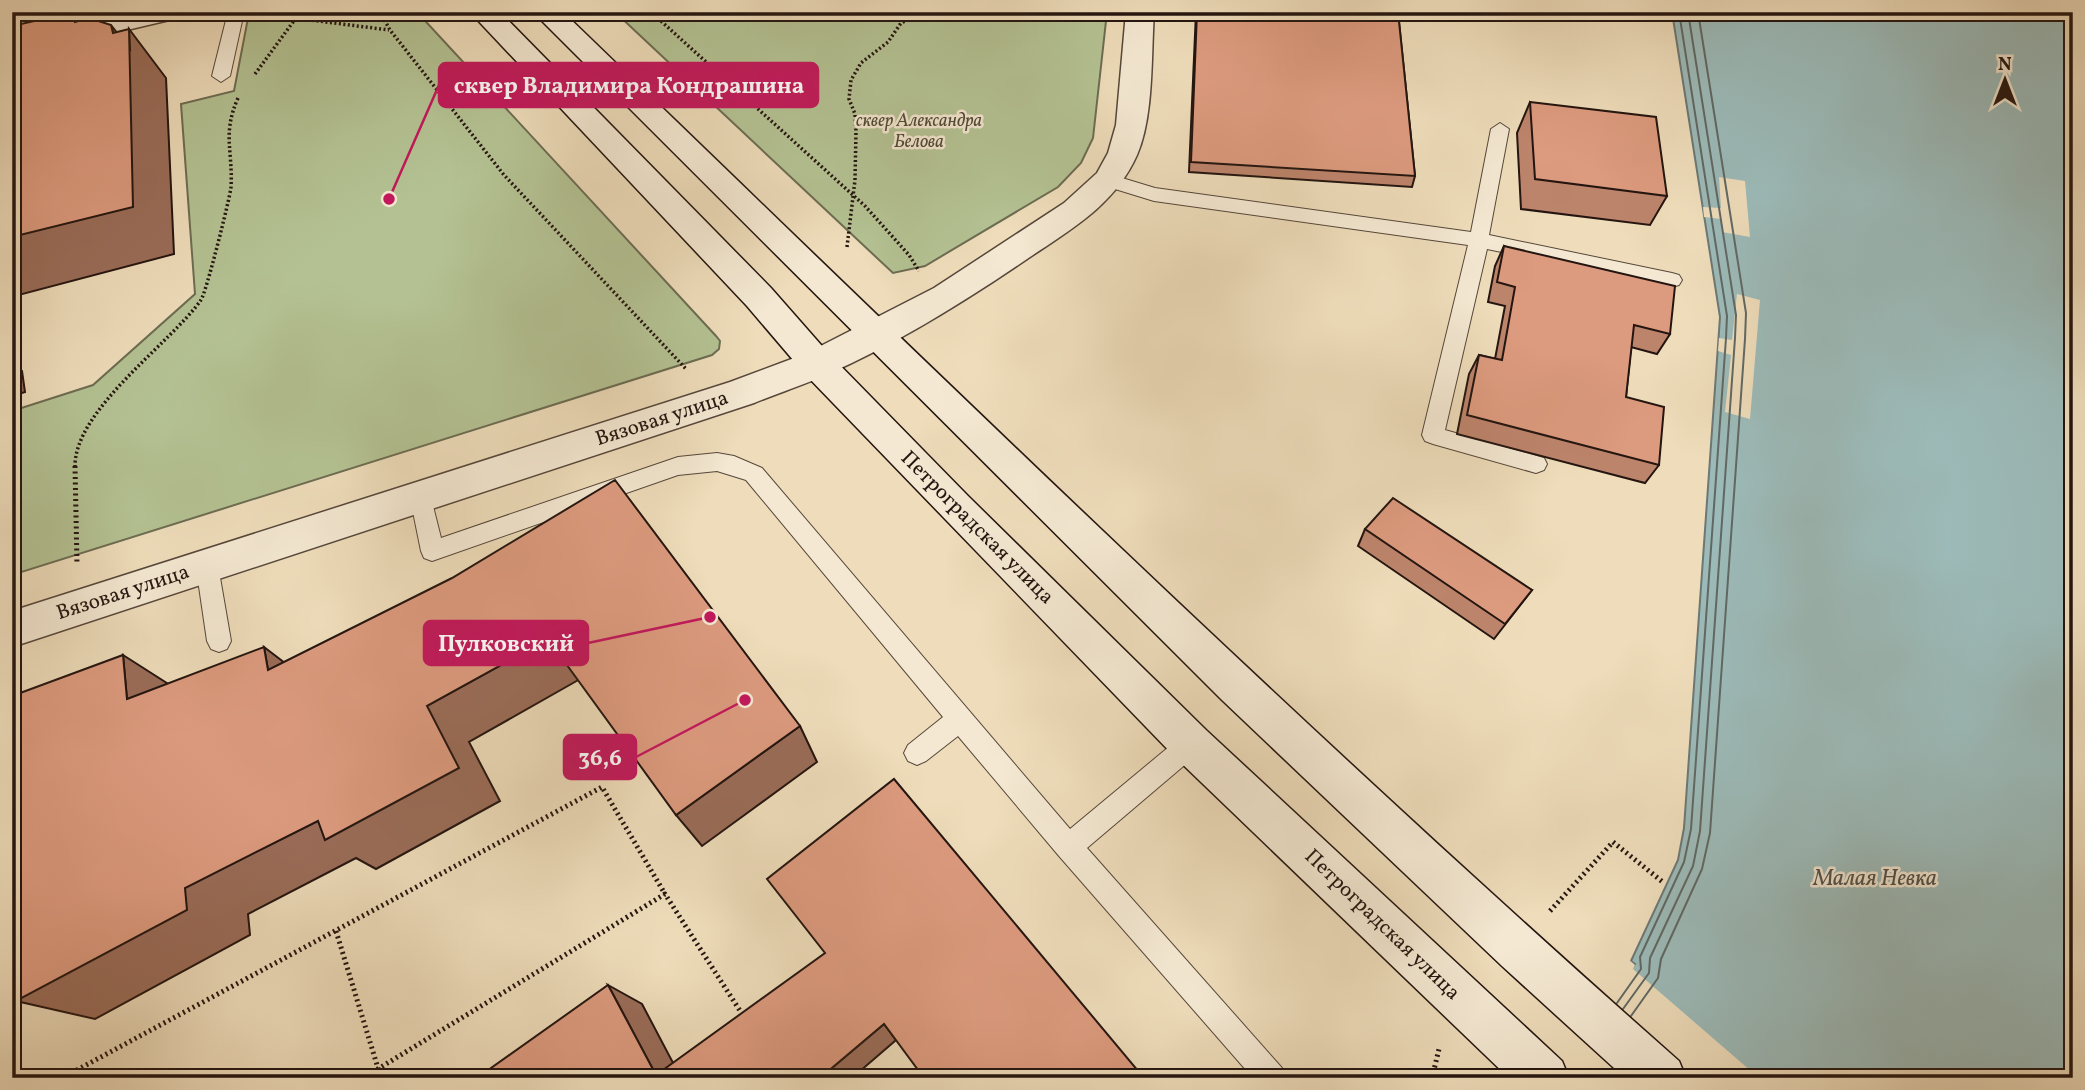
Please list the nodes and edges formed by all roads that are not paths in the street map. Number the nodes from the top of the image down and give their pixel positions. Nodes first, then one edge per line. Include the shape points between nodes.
1 (168, 12) edge
2 (236, 12) edge
3 (484, 12) edge
4 (547, 12) edge
5 (1140, 12) edge
6 (12, 48) edge
7 (221, 76) dead end
8 (1500, 129) dead end
9 (1108, 180) junction
10 (1479, 240) junction
11 (1672, 280) dead end
12 (876, 334) junction
13 (817, 364) junction
14 (1536, 464) dead end
15 (421, 497) junction
16 (207, 566) junction
17 (12, 629) edge
18 (219, 641) dead end
19 (960, 719) junction
20 (1191, 744) junction
21 (917, 752) dead end
22 (1068, 847) junction
23 (1272, 1078) edge
24 (1545, 1078) edge
25 (1662, 1078) edge

1 - 6 street
2 - 7 lane
3 - 13 street, Петроградская улица via 759,297
4 - 12 street
5 - 9 street, Вязовая улица via 1131,125
8 - 10 lane
9 - 10 lane via 1154,194
9 - 12 street, Вязовая улица via 1076,211 946,297
10 - 11 lane
10 - 14 lane via 1433,435
12 - 13 street, Вязовая улица
12 - 25 street via 1249,698 1535,967
13 - 15 street, Вязовая улица
13 - 20 street, Петроградская улица
15 - 16 street, Вязовая улица
15 - 19 lane via 432,551 678,466 707,460 733,463 754,474
16 - 17 street, Вязовая улица
16 - 18 lane
19 - 21 lane
19 - 22 lane
20 - 22 lane
20 - 24 street, Петроградская улица
22 - 23 lane

